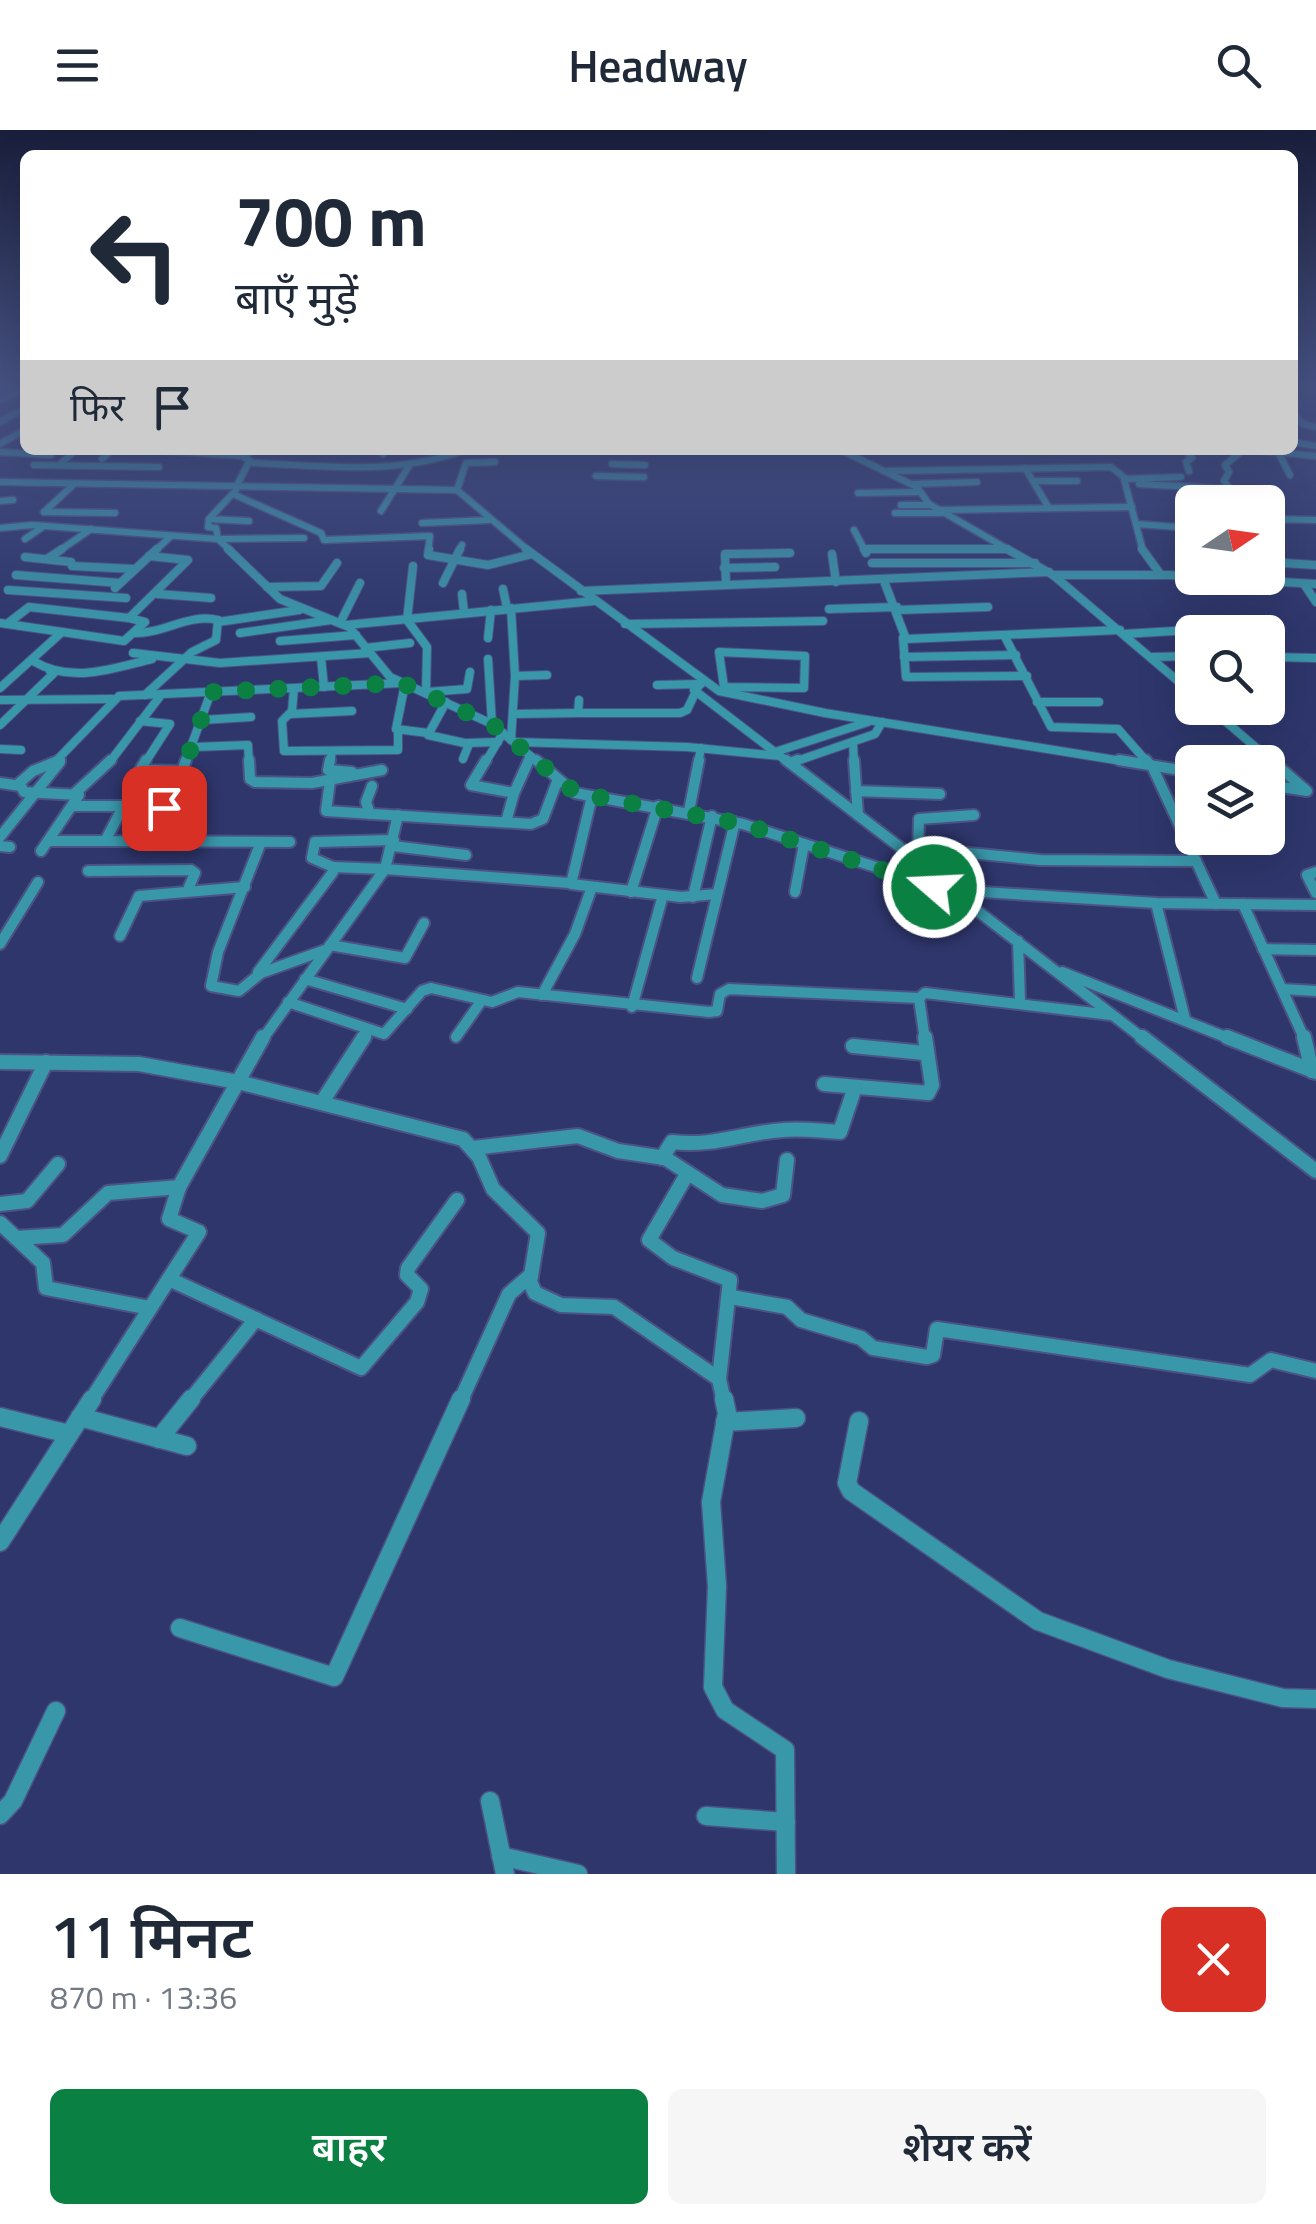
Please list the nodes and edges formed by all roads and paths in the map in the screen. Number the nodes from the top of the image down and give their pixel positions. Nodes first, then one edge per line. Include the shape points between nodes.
1 (156, 469) edge
2 (243, 469) edge
3 (406, 469) edge
4 (466, 469) edge
5 (611, 469) edge
6 (881, 469) edge
7 (960, 469) edge
8 (1026, 469) edge
9 (1113, 469) edge
10 (1185, 469) edge
11 (1288, 469) edge
12 (884, 471) junction
13 (152, 474) dead end
14 (1290, 475) dead end
15 (596, 476) dead end
16 (609, 476) junction
17 (644, 478) dead end
18 (1034, 481) junction
19 (1077, 481) dead end
20 (1124, 481) junction
21 (0, 482) edge
22 (977, 482) dead end
23 (73, 484) junction
24 (911, 484) junction
25 (1176, 485) edge
26 (236, 489) junction
27 (396, 489) junction
28 (458, 490) junction
29 (920, 492) junction
30 (858, 493) dead end
31 (0, 500) edge
32 (13, 500) dead end
33 (930, 504) junction
34 (901, 505) dead end
35 (1049, 508) junction
36 (1132, 508) junction
37 (381, 511) dead end
38 (44, 512) junction
39 (942, 512) junction
40 (115, 513) dead end
41 (895, 513) dead end
42 (209, 519) junction
43 (1285, 519) edge
44 (489, 520) junction
45 (1316, 520) edge
46 (249, 521) dead end
47 (422, 522) dead end
48 (1136, 524) junction
49 (30, 526) junction
50 (44, 526) junction
51 (1175, 527) edge
52 (0, 528) edge
53 (91, 529) junction
54 (854, 530) dead end
55 (255, 534) dead end
56 (218, 535) junction
57 (171, 536) junction
58 (304, 538) dead end
59 (26, 539) dead end
60 (462, 544) dead end
61 (1011, 548) junction
62 (864, 549) junction
63 (790, 552) dead end
64 (532, 554) junction
65 (832, 554) dead end
66 (149, 556) junction
67 (25, 557) dead end
68 (47, 560) junction
69 (452, 562) junction
70 (337, 563) dead end
71 (872, 563) junction
72 (1035, 564) junction
73 (1285, 564) edge
74 (413, 566) dead end
75 (775, 567) dead end
76 (724, 568) junction
77 (1314, 568) edge
78 (135, 570) junction
79 (1051, 574) junction
80 (16, 575) dead end
81 (1161, 575) junction
82 (1175, 576) edge
83 (882, 581) junction
84 (836, 582) junction
85 (120, 583) junction
86 (443, 583) dead end
87 (1285, 583) edge
88 (360, 584) dead end
89 (1304, 584) junction
90 (1316, 584) edge
91 (726, 585) junction
92 (267, 587) junction
93 (503, 589) dead end
94 (8, 590) dead end
95 (581, 591) junction
96 (46, 592) junction
97 (158, 594) junction
98 (462, 594) dead end
99 (106, 597) junction
100 (126, 598) dead end
101 (211, 598) dead end
102 (594, 601) junction
103 (1316, 602) edge
104 (988, 606) dead end
105 (28, 607) junction
106 (509, 608) junction
107 (897, 608) junction
108 (303, 609) junction
109 (829, 609) dead end
110 (60, 610) junction
111 (491, 610) junction
112 (464, 612) junction
113 (129, 618) junction
114 (408, 619) junction
115 (218, 622) junction
116 (824, 622) dead end
117 (339, 623) junction
118 (4, 624) edge
119 (626, 624) junction
120 (36, 628) junction
121 (1175, 630) edge
122 (62, 632) junction
123 (1122, 632) junction
124 (240, 633) dead end
125 (134, 634) junction
126 (1004, 635) junction
127 (356, 636) junction
128 (488, 638) dead end
129 (903, 638) junction
130 (280, 641) dead end
131 (410, 643) dead end
132 (368, 650) junction
133 (133, 653) dead end
134 (1016, 655) junction
135 (321, 656) junction
136 (904, 657) junction
137 (1175, 657) edge
138 (1285, 657) edge
139 (156, 658) junction
140 (488, 658) dead end
141 (1152, 658) junction
142 (1316, 658) edge
143 (34, 661) junction
144 (182, 662) junction
145 (50, 671) junction
146 (470, 672) dead end
147 (547, 675) dead end
148 (515, 676) junction
149 (1027, 676) junction
150 (1175, 678) edge
151 (403, 684) junction
152 (657, 685) dead end
153 (702, 686) junction
154 (324, 687) junction
155 (724, 687) junction
156 (0, 688) edge
157 (294, 688) junction
158 (456, 690) junction
159 (211, 692) junction
160 (514, 692) junction
161 (426, 693) junction
162 (145, 695) junction
163 (161, 695) junction
164 (490, 695) junction
165 (112, 699) junction
166 (0, 700) edge
167 (580, 700) dead end
168 (27, 701) junction
169 (1037, 702) junction
170 (1099, 702) dead end
171 (451, 704) junction
172 (352, 711) dead end
173 (291, 714) junction
174 (513, 714) junction
175 (578, 714) junction
176 (250, 717) dead end
177 (202, 720) junction
178 (140, 721) junction
179 (877, 721) junction
180 (492, 724) junction
181 (0, 725) edge
182 (1230, 725) edge
183 (398, 731) junction
184 (428, 733) junction
185 (506, 739) junction
186 (467, 743) junction
187 (852, 743) junction
188 (194, 747) junction
189 (701, 748) junction
190 (0, 749) edge
191 (21, 750) dead end
192 (332, 751) junction
193 (782, 757) junction
194 (532, 758) junction
195 (463, 759) dead end
196 (62, 760) junction
197 (1151, 766) junction
198 (382, 770) dead end
199 (1175, 770) edge
200 (184, 771) junction
201 (352, 772) junction
202 (558, 780) junction
203 (330, 781) junction
204 (0, 784) edge
205 (17, 785) junction
206 (372, 786) dead end
207 (1285, 788) edge
208 (856, 790) junction
209 (36, 792) junction
210 (514, 792) junction
211 (74, 794) junction
212 (940, 794) dead end
213 (1313, 794) edge
214 (592, 796) junction
215 (73, 806) junction
216 (658, 806) junction
217 (123, 807) junction
218 (689, 811) junction
219 (370, 814) junction
220 (398, 815) junction
221 (858, 815) junction
222 (712, 816) junction
223 (974, 816) dead end
224 (506, 822) junction
225 (735, 822) junction
226 (0, 836) edge
227 (105, 841) junction
228 (261, 842) junction
229 (290, 842) dead end
230 (394, 843) junction
231 (804, 844) junction
232 (918, 848) junction
233 (466, 854) dead end
234 (918, 861) junction
235 (1196, 862) junction
236 (333, 867) junction
237 (385, 869) junction
238 (88, 871) dead end
239 (1316, 872) edge
240 (916, 880) junction
241 (38, 882) dead end
242 (569, 883) junction
243 (244, 886) junction
244 (190, 888) junction
245 (592, 888) junction
246 (947, 890) junction
247 (631, 892) junction
248 (795, 892) dead end
249 (1316, 893) edge
250 (717, 894) junction
251 (663, 895) junction
252 (693, 897) junction
253 (1156, 903) junction
254 (1216, 904) junction
255 (1242, 904) junction
256 (1316, 905) edge
257 (424, 923) dead end
258 (120, 936) dead end
259 (1018, 941) junction
260 (0, 944) edge
261 (328, 947) junction
262 (1264, 949) junction
263 (1316, 950) edge
264 (1058, 971) junction
265 (255, 976) junction
266 (697, 978) dead end
267 (306, 979) junction
268 (1282, 989) junction
269 (1316, 992) edge
270 (542, 995) junction
271 (919, 998) junction
272 (482, 1000) junction
273 (1020, 1001) junction
274 (288, 1002) junction
275 (632, 1007) junction
276 (407, 1009) junction
277 (1115, 1016) junction
278 (1185, 1019) junction
279 (370, 1030) junction
280 (1302, 1032) junction
281 (1316, 1034) edge
282 (456, 1038) dead end
283 (853, 1046) dead end
284 (924, 1053) junction
285 (0, 1062) edge
286 (46, 1062) junction
287 (1314, 1071) edge
288 (238, 1082) junction
289 (824, 1084) dead end
290 (855, 1087) junction
291 (322, 1102) junction
292 (473, 1148) junction
293 (0, 1156) edge
294 (662, 1158) junction
295 (787, 1160) dead end
296 (58, 1164) dead end
297 (1316, 1170) edge
298 (686, 1176) junction
299 (178, 1187) junction
300 (457, 1200) dead end
301 (0, 1204) edge
302 (0, 1224) edge
303 (16, 1238) junction
304 (531, 1275) junction
305 (169, 1278) junction
306 (731, 1298) junction
307 (150, 1308) junction
308 (256, 1319) junction
309 (1316, 1371) edge
310 (719, 1379) junction
311 (0, 1416) edge
312 (80, 1417) junction
313 (796, 1418) dead end
314 (858, 1420) dead end
315 (725, 1422) junction
316 (69, 1434) junction
317 (159, 1439) junction
318 (187, 1446) dead end
319 (0, 1542) edge
320 (180, 1628) dead end
321 (1316, 1699) edge
322 (56, 1711) dead end
323 (490, 1800) dead end
324 (0, 1815) edge
325 (706, 1816) dead end
326 (786, 1822) junction
327 (503, 1865) edge
328 (578, 1874) edge
329 (786, 1874) edge

1 - 13 street
2 - 26 street
3 - 27 street
4 - 28 street
5 - 16 street
6 - 12 street
7 - 12 street
8 - 18 street
9 - 20 street
10 - 20 street
11 - 14 street
12 - 24 street
15 - 16 street
16 - 17 street
18 - 19 street
18 - 35 street
20 - 25 street
20 - 36 street
21 - 23 street
22 - 24 street
23 - 26 street
23 - 38 street
24 - 29 street
26 - 27 street
26 - 42 street
26 - 69 street via 324,540 430,536 428,555
27 - 28 street
27 - 37 street
28 - 44 street
29 - 30 street
29 - 33 street
31 - 32 street
33 - 34 street
33 - 39 street
35 - 36 street
35 - 39 street
36 - 48 street
38 - 40 street
38 - 49 street
39 - 41 street
39 - 61 street
42 - 46 street
42 - 56 street
43 - 45 street
44 - 47 street
44 - 64 street
48 - 51 street
48 - 81 street
49 - 50 street
49 - 52 street
50 - 53 street
50 - 59 street
53 - 57 street
53 - 68 street
54 - 62 street
55 - 56 street
56 - 57 street
56 - 58 street
56 - 92 street
57 - 66 street
60 - 69 street
61 - 62 street
61 - 72 street
62 - 71 street
63 - 76 street via 725,554
64 - 69 street via 496,565
64 - 95 street
65 - 84 street
66 - 78 street
66 - 97 street via 188,560
67 - 68 street
68 - 78 street
69 - 86 street
70 - 92 street via 321,586
71 - 72 street
71 - 83 street
72 - 79 street
73 - 77 street
74 - 114 street
75 - 76 street
76 - 91 street
78 - 85 street
79 - 81 street
79 - 83 street
79 - 123 street
80 - 85 street
81 - 82 street
83 - 84 street
83 - 107 street
84 - 91 street
85 - 99 street
87 - 89 street
88 - 117 street
89 - 90 street
89 - 103 street
91 - 95 street
92 - 108 street
93 - 106 street
94 - 96 street
95 - 102 street
96 - 99 street
96 - 105 street
97 - 101 street
97 - 113 street
98 - 112 street
99 - 100 street
102 - 106 street
102 - 119 street
104 - 107 street
105 - 110 street
105 - 118 street
106 - 111 street
106 - 148 street
107 - 109 street
107 - 129 street
108 - 115 street
108 - 117 street
110 - 113 street
110 - 120 street
111 - 112 street
111 - 128 street
112 - 114 street
113 - 125 street via 146,621
114 - 117 street
114 - 161 street via 428,647
115 - 125 street via 189,616 154,635
115 - 144 street via 216,640
116 - 119 street
117 - 124 street
117 - 127 street
118 - 120 street
119 - 153 street
120 - 122 street
121 - 123 street
122 - 125 street via 124,640
122 - 143 street
123 - 126 street
123 - 141 street
126 - 129 street
126 - 134 street
127 - 130 street
127 - 132 street
129 - 136 street
131 - 132 street
132 - 135 street
132 - 151 street
133 - 139 street
134 - 136 street
134 - 149 street
135 - 144 street
135 - 154 street
136 - 149 street via 908,678
137 - 141 street
138 - 142 street
139 - 144 street
139 - 145 street via 88,675
140 - 164 street
141 - 150 street
143 - 145 street
143 - 156 street
144 - 162 street
145 - 168 street
146 - 158 street via 469,688
147 - 148 street
148 - 160 street
149 - 169 street
151 - 154 street
151 - 161 street
151 - 183 street
152 - 153 street
153 - 155 street
153 - 175 street via 684,713
153 - 179 street
153 - 193 street
154 - 157 street
155 - 155 street via 720,652 805,656 804,688
157 - 159 street
157 - 173 street
158 - 161 street
158 - 171 street
159 - 163 street
159 - 177 street
160 - 164 street
160 - 174 street
161 - 171 street
162 - 163 street
162 - 165 street
163 - 178 street
164 - 180 street
165 - 168 street
165 - 196 street
166 - 168 street
167 - 175 street
168 - 181 street
169 - 170 street
169 - 197 street via 1052,728 1118,729
171 - 180 street
171 - 184 street
172 - 173 street
173 - 192 street via 282,721 282,750
174 - 175 street
174 - 185 street
176 - 177 street
177 - 188 street
178 - 200 street via 170,724 140,770
178 - 211 street via 100,774
179 - 187 street via 875,734
179 - 193 street
179 - 197 street
180 - 185 street
182 - 213 street
183 - 184 street
183 - 192 street via 398,750
184 - 186 street
185 - 186 street
185 - 189 street
185 - 194 street
185 - 210 street via 471,785
186 - 195 street
187 - 193 street
187 - 208 street
188 - 200 street
188 - 203 street via 248,745 254,782
189 - 193 street
189 - 218 street
190 - 191 street
192 - 201 street via 328,770
193 - 221 street
194 - 202 street
194 - 210 street
196 - 205 street
196 - 209 street
197 - 199 street
197 - 235 street
198 - 201 street
200 - 217 street via 169,806
201 - 203 street
202 - 214 street
202 - 224 street via 540,822
203 - 219 street via 326,812
204 - 205 street
205 - 209 street
206 - 219 street
207 - 213 street
208 - 212 street
208 - 221 street
209 - 211 street
209 - 226 street
210 - 224 street
211 - 215 street via 80,795
214 - 216 street
214 - 242 street
215 - 217 street
215 - 227 street via 45,846
216 - 218 street
216 - 247 street
217 - 227 street
218 - 222 street
219 - 220 street
220 - 224 street
220 - 230 street
221 - 234 street
222 - 225 street
222 - 252 street
223 - 232 street via 919,819
225 - 231 street
225 - 250 street
227 - 228 street
228 - 229 street
228 - 243 street
230 - 233 street
230 - 236 street via 318,840 312,858
230 - 237 street
231 - 240 street
231 - 248 street
232 - 234 street
232 - 235 street via 1040,860
234 - 240 street
235 - 254 street
236 - 237 street
236 - 265 street
237 - 242 street
237 - 261 street
238 - 244 street via 191,870
239 - 249 street via 1307,875
240 - 246 street
241 - 260 street
242 - 245 street
243 - 244 street
243 - 265 street via 210,986 240,991
244 - 258 street via 136,897
245 - 247 street
245 - 270 street
246 - 253 street
246 - 259 street
247 - 251 street
250 - 252 street
250 - 266 street
251 - 252 street
251 - 275 street
253 - 254 street
253 - 278 street
254 - 255 street
255 - 256 street
255 - 262 street
257 - 261 street via 405,958
259 - 264 street
259 - 273 street
261 - 265 street
261 - 267 street
262 - 263 street
262 - 268 street
264 - 277 street
264 - 278 street
267 - 274 street
267 - 276 street
268 - 269 street
268 - 280 street
270 - 272 street via 514,992 496,1002
270 - 275 street
271 - 273 street via 930,992
271 - 275 street via 728,989 714,1012
271 - 284 street
272 - 276 street via 427,988
272 - 282 street
273 - 277 street
274 - 279 street
274 - 288 street
276 - 279 street via 389,1032
277 - 297 street
278 - 287 street
279 - 291 street
280 - 281 street
280 - 287 street
283 - 284 street
284 - 290 street via 928,1092
285 - 286 street
286 - 288 street via 139,1064
286 - 293 street
288 - 291 street
288 - 299 street
289 - 290 street
290 - 294 street via 840,1132 787,1129 710,1146 672,1142
291 - 292 street via 445,1132
292 - 294 street via 578,1136
292 - 304 street via 493,1188 538,1233
294 - 298 street
295 - 298 street via 783,1195 774,1200 722,1195
296 - 301 street via 28,1201
298 - 306 street via 674,1203 658,1216 650,1244 730,1280
299 - 303 street via 108,1192 64,1235
299 - 305 street via 170,1219 198,1232
300 - 308 street via 408,1268 421,1289 417,1302 364,1366
302 - 303 street
303 - 307 street via 43,1264 46,1288
304 - 310 street via 535,1293 560,1305 614,1307
304 - 320 street via 509,1294 334,1677
305 - 307 street
305 - 308 street
306 - 309 street via 788,1307 801,1320 873,1348 927,1357 934,1355 937,1330 1250,1375 1272,1360
306 - 310 street
307 - 312 street
308 - 317 street
310 - 315 street
311 - 316 street
312 - 316 street
312 - 317 street
313 - 315 street
314 - 321 street via 851,1490 1026,1613 1168,1669 1283,1698
315 - 326 street via 711,1502 717,1586 713,1686 725,1710 784,1750
316 - 319 street
317 - 318 street
322 - 324 street
323 - 327 street
325 - 326 street
326 - 329 street
327 - 328 street

